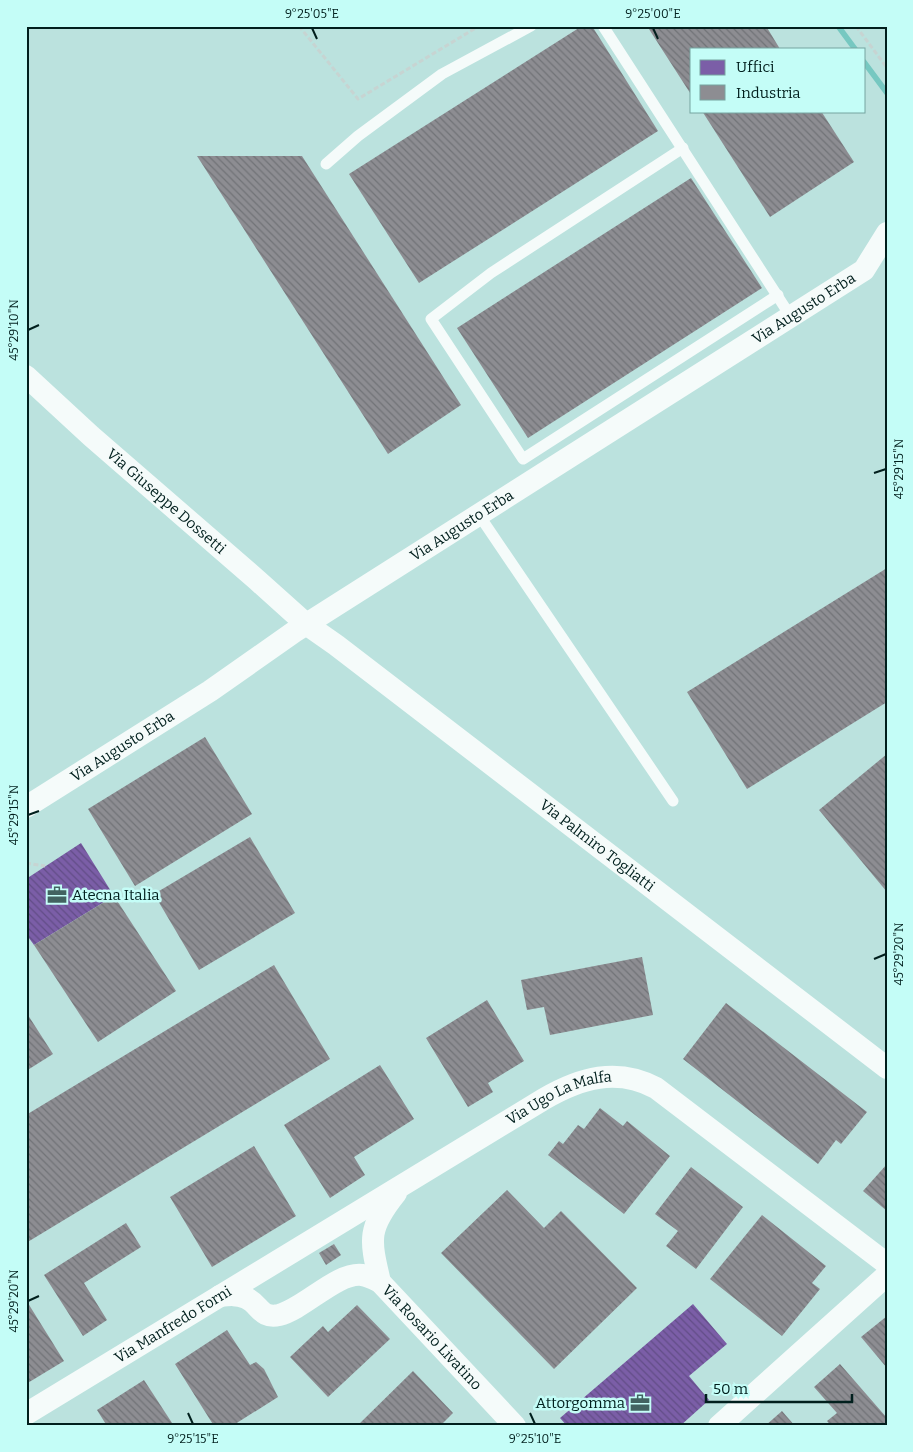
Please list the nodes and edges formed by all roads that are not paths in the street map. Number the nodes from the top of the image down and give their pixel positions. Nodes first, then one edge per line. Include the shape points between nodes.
1 (531, 26) edge
2 (604, 26) edge
3 (682, 148) junction
4 (326, 164) dead end
5 (887, 234) edge
6 (778, 295) junction
7 (792, 316) junction
8 (26, 376) edge
9 (478, 515) junction
10 (306, 624) junction
11 (673, 801) dead end
12 (26, 807) edge
13 (887, 1068) edge
14 (401, 1186) junction
15 (887, 1264) edge
16 (887, 1275) edge
17 (380, 1282) junction
18 (220, 1296) junction
19 (26, 1414) edge
20 (515, 1426) edge
21 (719, 1426) edge

1 - 4 lane via 442,74 358,136
2 - 3 lane
3 - 6 lane
3 - 6 lane via 491,273 431,319 492,414 523,459
5 - 7 street, Via Augusto Erba via 864,270
6 - 7 lane
7 - 9 street, Via Augusto Erba
8 - 10 street, Via Giuseppe Dossetti
9 - 10 street, Via Augusto Erba
9 - 11 lane
10 - 12 street, Via Augusto Erba via 210,690
10 - 13 street, Via Palmiro Togliatti
14 - 15 street, Via Ugo La Malfa via 556,1092 600,1077 631,1078 665,1094
14 - 17 street, Via Rosario Livatino via 374,1229 372,1247
14 - 18 street, Via Ugo La Malfa
16 - 21 street
17 - 18 street, Via Manfredo Forni via 368,1276 354,1275 274,1316 264,1314 245,1298
17 - 20 street, Via Rosario Livatino
18 - 19 street, Via Manfredo Forni

